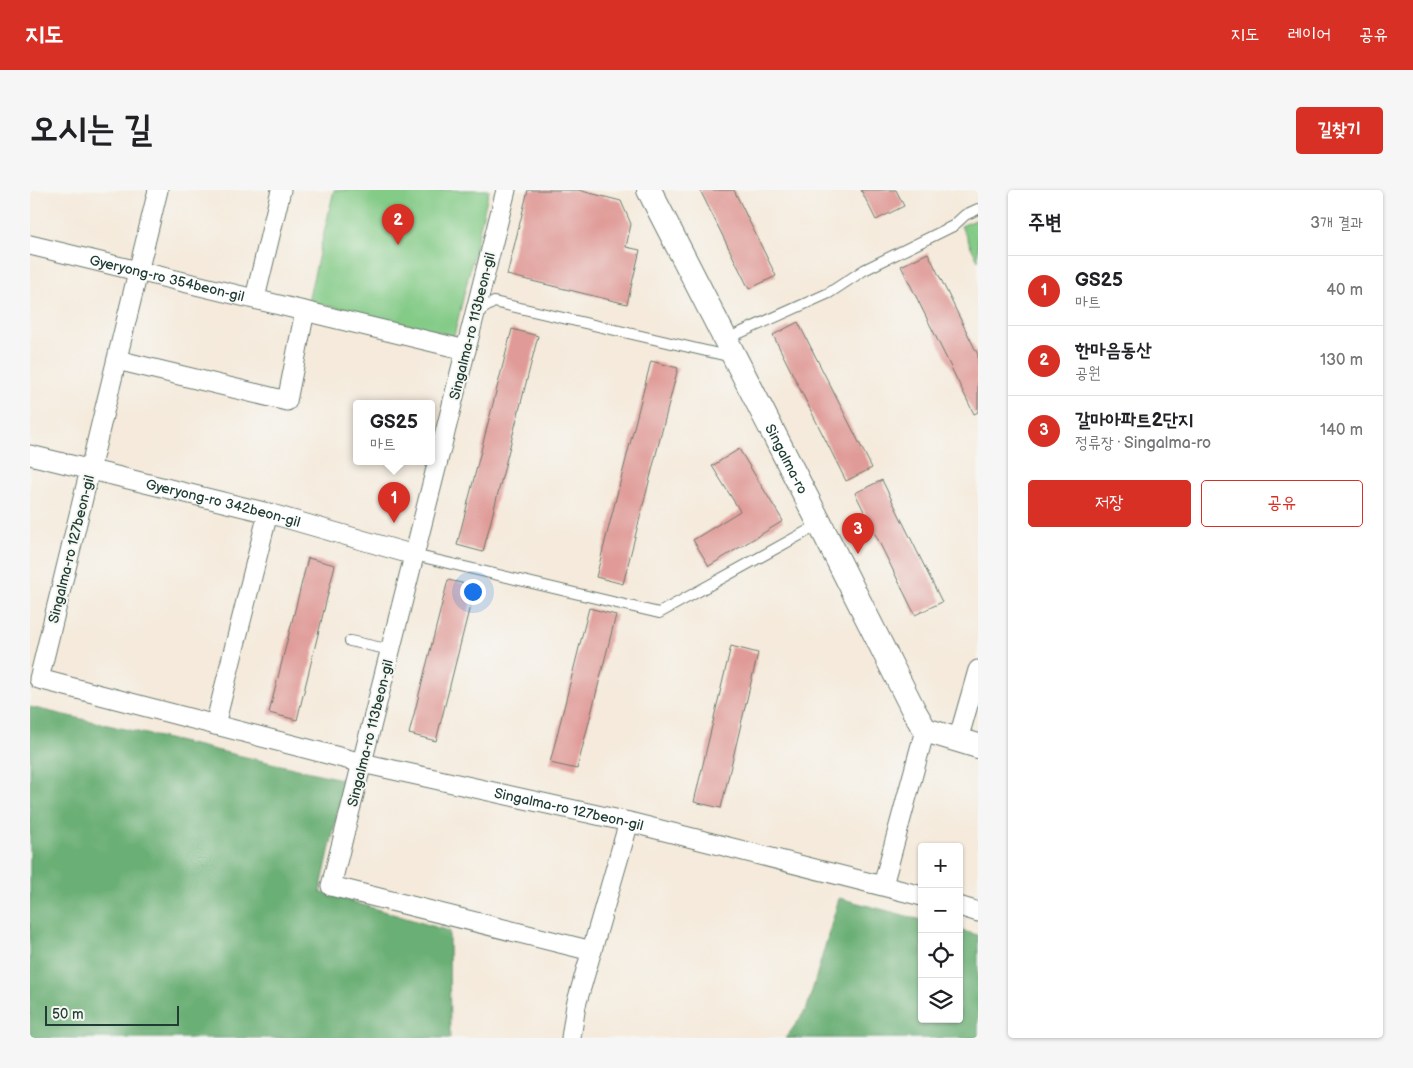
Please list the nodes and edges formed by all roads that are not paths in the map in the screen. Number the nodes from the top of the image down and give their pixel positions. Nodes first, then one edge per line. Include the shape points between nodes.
1 (158, 190) edge
2 (281, 190) edge
3 (506, 190) edge
4 (648, 190) edge
5 (978, 209) edge
6 (30, 245) edge
7 (139, 271) junction
8 (255, 298) junction
9 (305, 311) junction
10 (475, 314) junction
11 (729, 349) junction
12 (466, 350) junction
13 (117, 360) junction
14 (30, 455) edge
15 (90, 470) junction
16 (268, 513) junction
17 (820, 524) junction
18 (414, 556) junction
19 (350, 641) dead end
20 (390, 650) junction
21 (978, 670) edge
22 (215, 725) junction
23 (925, 730) junction
24 (968, 743) edge
25 (362, 763) junction
26 (629, 822) junction
27 (883, 886) junction
28 (918, 895) edge
29 (963, 907) edge
30 (978, 912) edge
31 (592, 951) junction
32 (571, 1038) edge

1 - 7 street, Singalma-ro 127beon-gil
2 - 8 street
3 - 10 street, Singalma-ro 113beon-gil
4 - 11 street, Singalma-ro
5 - 11 lane via 953,226 864,270
6 - 7 street, Gyeryong-ro 354beon-gil
7 - 8 street, Gyeryong-ro 354beon-gil
7 - 13 street, Singalma-ro 127beon-gil
8 - 9 street, Gyeryong-ro 354beon-gil
9 - 12 street, Gyeryong-ro 354beon-gil
9 - 13 street via 287,400
10 - 11 lane via 494,302
10 - 12 street, Singalma-ro 113beon-gil
11 - 17 street, Singalma-ro
12 - 18 street, Singalma-ro 113beon-gil
13 - 15 street, Singalma-ro 127beon-gil
14 - 15 street, Gyeryong-ro 342beon-gil
15 - 16 street, Gyeryong-ro 342beon-gil
15 - 22 street, Singalma-ro 127beon-gil via 39,679
16 - 18 street, Gyeryong-ro 342beon-gil
16 - 22 street
17 - 18 lane via 659,613
17 - 23 street, Singalma-ro
18 - 20 street, Singalma-ro 113beon-gil
19 - 20 lane
20 - 25 street, Singalma-ro 113beon-gil
21 - 24 street
22 - 25 street, Singalma-ro 127beon-gil
23 - 24 street
23 - 27 street
25 - 26 street, Singalma-ro 127beon-gil
25 - 31 street, Singalma-ro 113beon-gil via 331,886
26 - 27 street, Singalma-ro 127beon-gil
26 - 31 street
27 - 28 street, Singalma-ro 127beon-gil
29 - 30 street
31 - 32 street via 576,1005

